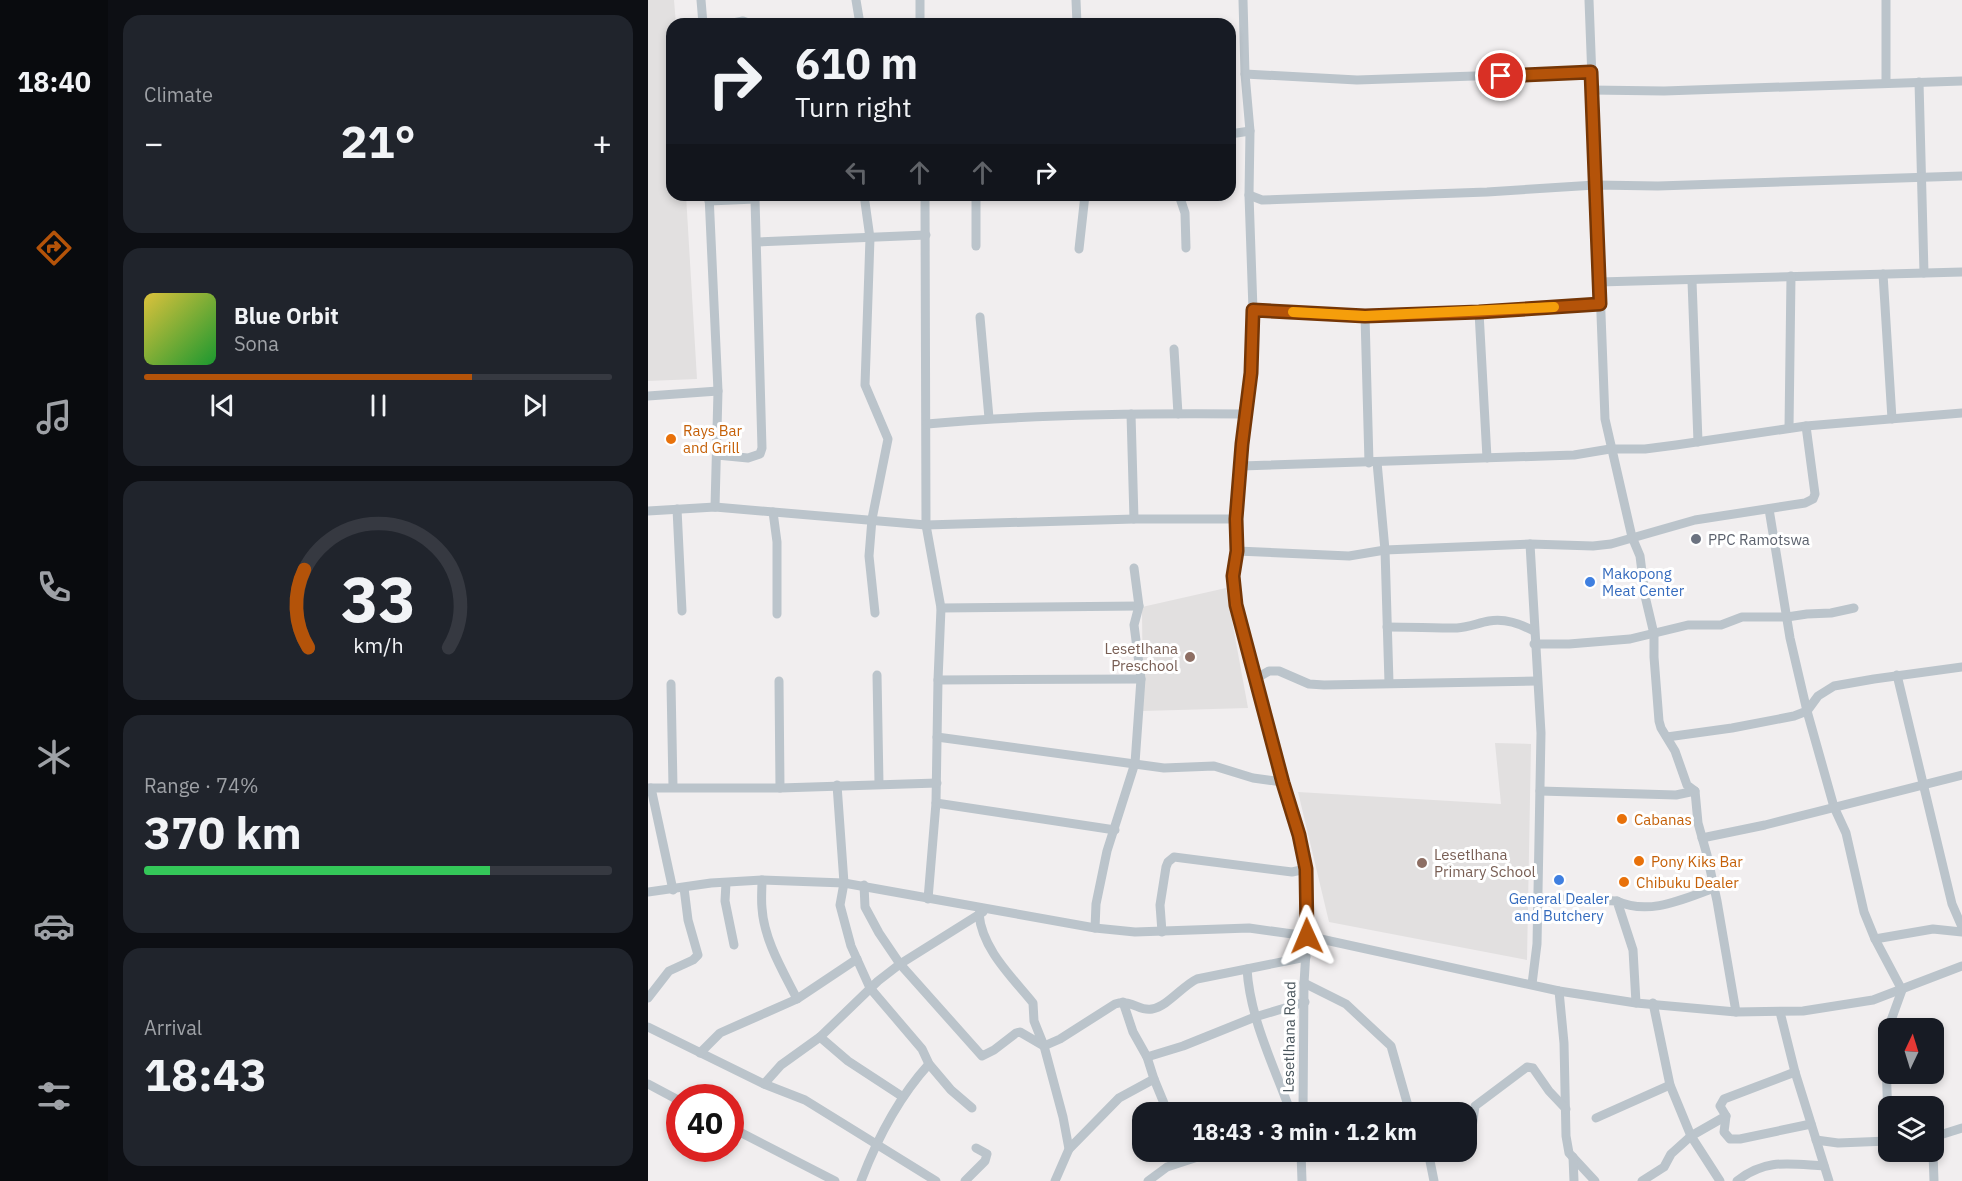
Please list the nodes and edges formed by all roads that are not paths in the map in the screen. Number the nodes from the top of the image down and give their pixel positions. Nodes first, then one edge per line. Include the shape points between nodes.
1 (701, 0) edge
2 (856, 0) edge
3 (920, 0) edge
4 (1077, 0) edge
5 (1243, 0) edge
6 (1589, 0) edge
7 (1886, 0) edge
8 (702, 18) edge
9 (859, 18) edge
10 (920, 18) edge
11 (1077, 18) edge
12 (1591, 72) junction
13 (1245, 74) junction
14 (1962, 81) edge
15 (1919, 82) junction
16 (1886, 83) junction
17 (1591, 90) junction
18 (1250, 131) junction
19 (1236, 133) edge
20 (1962, 176) edge
21 (1923, 178) junction
22 (1595, 185) junction
23 (1249, 195) junction
24 (709, 201) edge
25 (755, 201) edge
26 (865, 201) edge
27 (925, 201) edge
28 (976, 201) edge
29 (1084, 201) edge
30 (1181, 201) edge
31 (926, 236) junction
32 (870, 238) junction
33 (758, 242) junction
34 (976, 246) dead end
35 (1186, 248) dead end
36 (1079, 249) dead end
37 (1962, 272) edge
38 (1924, 273) junction
39 (1883, 274) junction
40 (1791, 276) junction
41 (1692, 281) junction
42 (1599, 282) junction
43 (1600, 304) junction
44 (1253, 310) junction
45 (1479, 312) junction
46 (1365, 316) junction
47 (980, 318) dead end
48 (1174, 349) dead end
49 (718, 391) junction
50 (648, 396) edge
51 (1962, 413) edge
52 (1131, 414) junction
53 (1178, 414) junction
54 (1246, 414) junction
55 (989, 418) junction
56 (1892, 419) junction
57 (927, 424) junction
58 (1806, 426) junction
59 (1789, 428) junction
60 (1698, 442) junction
61 (1610, 449) junction
62 (717, 455) junction
63 (1487, 458) junction
64 (1373, 463) junction
65 (1241, 466) junction
66 (715, 507) junction
67 (677, 509) junction
68 (1769, 509) junction
69 (648, 511) edge
70 (773, 512) junction
71 (872, 519) junction
72 (1134, 519) junction
73 (1236, 519) junction
74 (926, 525) junction
75 (1632, 537) junction
76 (1530, 544) junction
77 (1385, 550) junction
78 (1237, 551) junction
79 (1134, 568) dead end
80 (1139, 606) junction
81 (941, 608) junction
82 (1854, 608) dead end
83 (682, 611) dead end
84 (875, 613) dead end
85 (777, 614) dead end
86 (1787, 617) junction
87 (1387, 627) junction
88 (1534, 631) junction
89 (1654, 634) junction
90 (1534, 644) junction
91 (1962, 667) edge
92 (877, 675) dead end
93 (1897, 675) junction
94 (1141, 679) junction
95 (1255, 679) junction
96 (938, 680) junction
97 (779, 681) dead end
98 (1537, 681) junction
99 (1389, 683) junction
100 (670, 684) dead end
101 (1807, 711) junction
102 (937, 737) junction
103 (1667, 737) junction
104 (1135, 763) junction
105 (1962, 775) edge
106 (937, 783) junction
107 (1283, 783) junction
108 (879, 784) junction
109 (1922, 784) junction
110 (837, 785) junction
111 (673, 787) junction
112 (650, 788) edge
113 (780, 788) junction
114 (1695, 790) junction
115 (1540, 791) junction
116 (936, 803) junction
117 (1834, 807) junction
118 (1115, 830) junction
119 (1702, 838) junction
120 (1306, 869) junction
121 (762, 880) junction
122 (726, 883) junction
123 (844, 883) junction
124 (864, 885) junction
125 (684, 888) junction
126 (1714, 888) junction
127 (673, 890) junction
128 (648, 892) edge
129 (1538, 898) junction
130 (928, 899) junction
131 (1617, 901) junction
132 (988, 909) junction
133 (979, 914) junction
134 (1962, 927) edge
135 (1095, 928) junction
136 (1162, 932) junction
137 (1962, 932) edge
138 (1307, 936) junction
139 (1875, 939) junction
140 (734, 945) dead end
141 (1305, 957) junction
142 (857, 959) junction
143 (900, 964) junction
144 (1962, 966) edge
145 (1247, 969) junction
146 (1304, 983) junction
147 (1532, 984) junction
148 (870, 988) junction
149 (1902, 990) junction
150 (1558, 991) junction
151 (648, 998) edge
152 (796, 999) junction
153 (1123, 1002) junction
154 (1305, 1002) junction
155 (1636, 1003) junction
156 (1653, 1003) junction
157 (1736, 1012) junction
158 (1780, 1012) junction
159 (1255, 1017) junction
160 (648, 1018) edge
161 (650, 1028) edge
162 (820, 1038) junction
163 (1044, 1046) junction
164 (699, 1053) junction
165 (1148, 1057) junction
166 (929, 1064) junction
167 (1795, 1072) junction
168 (1154, 1079) junction
169 (648, 1084) edge
170 (764, 1084) junction
171 (1670, 1085) junction
172 (666, 1094) edge
173 (1887, 1096) edge
174 (903, 1097) junction
175 (1163, 1102) edge
176 (1287, 1102) edge
177 (1303, 1102) edge
178 (1407, 1102) edge
179 (1477, 1104) edge
180 (972, 1108) dead end
181 (1566, 1109) junction
182 (1726, 1116) junction
183 (1596, 1118) dead end
184 (1811, 1124) junction
185 (1962, 1128) edge
186 (744, 1134) edge
187 (1944, 1134) edge
188 (1691, 1136) junction
189 (1816, 1140) junction
190 (1878, 1141) edge
191 (875, 1144) junction
192 (976, 1148) dead end
193 (1069, 1149) junction
194 (1573, 1157) junction
195 (1176, 1162) edge
196 (1301, 1162) edge
197 (1430, 1162) edge
198 (1934, 1162) edge
199 (1824, 1166) junction
200 (835, 1181) edge
201 (861, 1181) edge
202 (936, 1181) edge
203 (965, 1181) edge
204 (1055, 1181) edge
205 (1148, 1181) edge
206 (1302, 1181) edge
207 (1434, 1181) edge
208 (1574, 1181) edge
209 (1595, 1181) edge
210 (1642, 1181) edge
211 (1720, 1181) edge
212 (1737, 1181) edge
213 (1829, 1181) edge
214 (1934, 1181) edge

1 - 8 street
2 - 9 street
3 - 10 street
4 - 11 street
5 - 13 street, Lesetlhana Road
6 - 12 street
7 - 16 street
12 - 13 street via 1357,80
12 - 17 street
13 - 18 street, Lesetlhana Road
14 - 15 street
15 - 16 street
15 - 21 street
16 - 17 street
17 - 22 street
18 - 19 street
18 - 23 street, Lesetlhana Road
20 - 21 street
21 - 22 street
21 - 38 street
22 - 23 street via 1262,201
22 - 42 street
23 - 44 street, Lesetlhana Road
24 - 49 street
25 - 33 street
26 - 32 street
27 - 31 street
28 - 34 street
29 - 36 street
30 - 35 street
31 - 32 street
31 - 57 street
32 - 33 street
32 - 71 street via 865,385 888,439
33 - 62 street via 762,448 754,458
37 - 38 street
38 - 39 street
39 - 40 street
39 - 56 street
40 - 41 street
40 - 59 street
41 - 42 street
41 - 60 street
42 - 43 street
43 - 45 street
43 - 61 street
44 - 46 street
44 - 54 street, Lesetlhana Road
45 - 46 street
45 - 63 street
46 - 64 street
47 - 55 street
48 - 53 street
49 - 50 street
49 - 62 street
51 - 56 street
52 - 53 street
52 - 55 street
52 - 72 street
53 - 54 street
54 - 65 street, Lesetlhana Road
55 - 57 street
56 - 58 street
57 - 74 street
58 - 59 street
58 - 68 street via 1813,499
59 - 60 street
60 - 61 street
61 - 63 street via 1574,455
61 - 75 street
62 - 66 street
63 - 64 street
64 - 65 street
64 - 77 street
65 - 73 street, Lesetlhana Road
66 - 67 street
66 - 70 street
67 - 69 street
67 - 83 street
68 - 75 street via 1695,520
68 - 86 street
70 - 71 street
70 - 85 street
71 - 74 street
71 - 84 street via 869,562
72 - 73 street
72 - 74 street
73 - 78 street, Lesetlhana Road
74 - 81 street
75 - 76 street via 1593,546
75 - 89 street via 1640,556 1644,596
76 - 77 street
76 - 88 street
77 - 78 street via 1349,556
77 - 87 street
78 - 95 street, Lesetlhana Road via 1233,576 1236,605
79 - 80 street
80 - 81 street
80 - 94 street via 1134,625
81 - 96 street
82 - 86 street
86 - 89 street via 1744,617 1721,625 1688,625
86 - 101 street
87 - 88 street via 1459,628 1502,620
87 - 99 street
88 - 90 street
89 - 90 street via 1597,643
89 - 103 street via 1659,721
90 - 98 street
91 - 93 street
92 - 108 street
93 - 101 street via 1834,687 1818,696
93 - 109 street
94 - 96 street
94 - 104 street
95 - 99 street via 1269,670 1310,684
95 - 107 street, Lesetlhana Road
96 - 102 street
97 - 113 street
98 - 99 street
98 - 115 street
100 - 111 street
101 - 103 street via 1762,723
101 - 117 street
102 - 104 street
102 - 106 street
103 - 114 street via 1687,785
104 - 107 street via 1172,768 1214,766
104 - 118 street
105 - 109 street
106 - 108 street
106 - 116 street
107 - 120 street, Lesetlhana Road
108 - 110 street
109 - 117 street
109 - 134 street via 1952,904
110 - 113 street
110 - 123 street
111 - 112 street
111 - 113 street
112 - 127 street
114 - 115 street via 1676,795
114 - 119 street
115 - 129 street
116 - 118 street
116 - 130 street
117 - 119 street
117 - 139 street via 1846,832 1864,912
118 - 135 street via 1100,883
119 - 126 street
120 - 136 street via 1292,872 1174,857 1166,867 1160,905
120 - 138 street, Lesetlhana Road
121 - 122 street
121 - 123 street
121 - 152 street via 762,909 768,935
122 - 125 street
122 - 140 street via 725,901
123 - 124 street
123 - 142 street via 840,905
124 - 130 street
124 - 143 street via 865,907
125 - 127 street
125 - 151 street via 698,955 669,970
126 - 131 street via 1665,905 1630,907
126 - 157 street
127 - 128 street
129 - 131 street
129 - 147 street
130 - 132 street
131 - 155 street via 1633,950
132 - 133 street
132 - 135 street
133 - 143 street
133 - 163 street via 991,950 1033,1003 1034,1021
135 - 136 street
136 - 138 street via 1249,928
137 - 139 street via 1933,929
138 - 141 street, Lesetlhana Road
138 - 147 street
139 - 149 street
141 - 145 street
141 - 146 street, Lesetlhana Road
142 - 148 street
142 - 152 street
143 - 148 street
143 - 163 street via 982,1056 1018,1032
144 - 149 street
145 - 153 street via 1185,984 1162,1005 1150,1010
145 - 159 street via 1248,995
146 - 154 street, Lesetlhana Road
146 - 178 street via 1346,1004 1391,1046
147 - 150 street
148 - 162 street
148 - 166 street via 922,1049
149 - 158 street via 1825,1009
149 - 173 street via 1888,1026
150 - 155 street
150 - 181 street
152 - 164 street via 720,1033
153 - 163 street
153 - 165 street via 1133,1032
154 - 159 street
154 - 177 street, Lesetlhana Road
155 - 156 street
156 - 157 street
156 - 171 street
157 - 158 street
158 - 167 street
159 - 165 street
159 - 176 street
160 - 161 street
161 - 164 street
162 - 170 street via 794,1055
162 - 174 street
163 - 193 street
164 - 170 street
165 - 168 street
166 - 174 street
166 - 180 street
167 - 182 street via 1724,1099 1720,1106
167 - 184 street
168 - 175 street
168 - 193 street via 1119,1098
169 - 172 street
170 - 191 street via 805,1101
171 - 183 street
171 - 188 street
174 - 191 street
179 - 181 street via 1527,1066 1533,1068
181 - 194 street via 1566,1136
182 - 184 street via 1724,1132 1730,1139
182 - 188 street
184 - 189 street
185 - 187 street
186 - 200 street
188 - 210 street via 1671,1154 1664,1167
188 - 211 street
189 - 190 street
189 - 199 street
191 - 201 street
191 - 202 street
192 - 203 street via 987,1154 985,1161
193 - 204 street
194 - 208 street
194 - 209 street
195 - 205 street
196 - 206 street
197 - 207 street
198 - 214 street
199 - 212 street via 1761,1167
199 - 213 street

